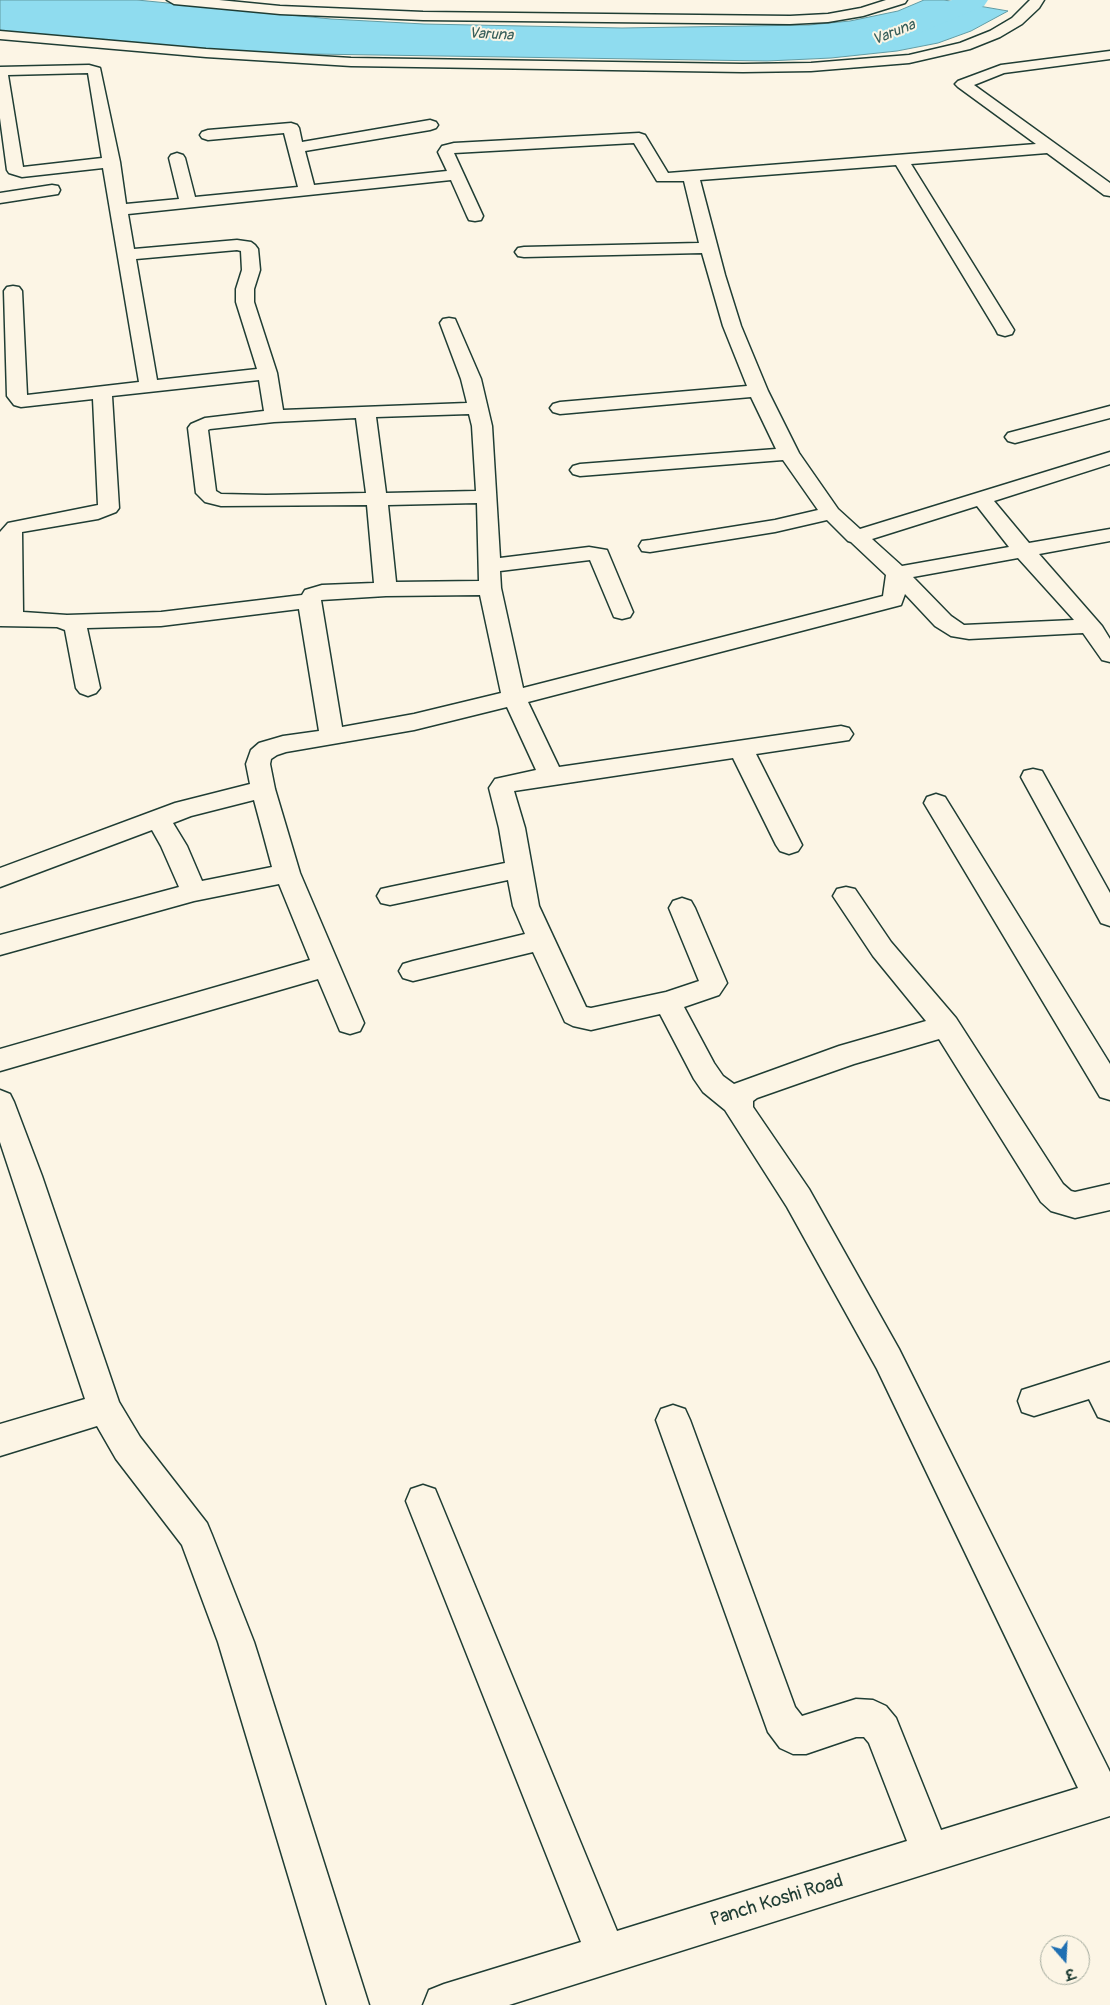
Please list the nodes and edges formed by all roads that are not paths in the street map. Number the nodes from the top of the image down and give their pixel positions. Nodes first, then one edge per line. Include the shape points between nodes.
1 (174, 0) edge
2 (422, 0) edge
3 (900, 0) edge
4 (1037, 0) edge
5 (423, 16) junction
6 (0, 35) edge
7 (931, 55) junction
8 (1108, 56) edge
9 (946, 64) dead end
10 (961, 69) dead end
11 (1001, 69) junction
12 (0, 71) edge
13 (286, 111) dead end
14 (4, 115) edge
15 (430, 125) dead end
16 (291, 128) junction
17 (208, 136) dead end
18 (296, 148) junction
19 (1049, 148) junction
20 (177, 158) dead end
21 (901, 160) junction
22 (112, 162) junction
23 (457, 175) junction
24 (690, 177) junction
25 (52, 190) dead end
26 (1110, 190) edge
27 (307, 191) junction
28 (0, 198) edge
29 (188, 203) junction
30 (119, 210) junction
31 (475, 216) dead end
32 (709, 248) junction
33 (524, 252) dead end
34 (127, 254) junction
35 (13, 291) dead end
36 (449, 323) dead end
37 (1005, 330) dead end
38 (268, 373) junction
39 (148, 386) junction
40 (758, 391) junction
41 (102, 392) junction
42 (478, 408) junction
43 (560, 408) dead end
44 (365, 412) junction
45 (1110, 412) edge
46 (274, 416) junction
47 (1015, 436) dead end
48 (789, 454) junction
49 (1110, 458) edge
50 (580, 470) dead end
51 (487, 496) junction
52 (981, 498) junction
53 (377, 499) junction
54 (831, 513) junction
55 (1110, 535) edge
56 (855, 537) junction
57 (650, 546) dead end
58 (1024, 551) junction
59 (489, 566) junction
60 (896, 573) junction
61 (490, 588) junction
62 (386, 589) junction
63 (309, 602) junction
64 (622, 612) dead end
65 (6, 619) edge
66 (67, 622) junction
67 (1091, 626) junction
68 (1110, 655) edge
69 (88, 688) dead end
70 (514, 698) junction
71 (841, 734) dead end
72 (332, 736) junction
73 (741, 749) junction
74 (551, 776) junction
75 (1033, 777) dead end
76 (262, 789) junction
77 (936, 803) dead end
78 (158, 819) junction
79 (789, 845) dead end
80 (519, 869) junction
81 (287, 872) junction
82 (0, 878) edge
83 (194, 892) junction
84 (390, 896) dead end
85 (846, 896) dead end
86 (682, 908) dead end
87 (1110, 916) edge
88 (541, 940) junction
89 (0, 945) edge
90 (326, 966) junction
91 (412, 971) dead end
92 (667, 1002) junction
93 (350, 1023) dead end
94 (946, 1026) junction
95 (0, 1060) edge
96 (1110, 1089) edge
97 (0, 1102) edge
98 (738, 1104) junction
99 (8, 1147) edge
100 (1110, 1197) edge
101 (1105, 1388) edge
102 (1034, 1401) dead end
103 (105, 1408) junction
104 (673, 1420) dead end
105 (0, 1440) edge
106 (424, 1501) dead end
107 (1107, 1798) edge
108 (931, 1853) junction
109 (606, 1954) junction
110 (348, 2005) edge
111 (444, 2005) edge

1 - 5 street via 280,10
2 - 5 street
3 - 5 street via 863,12 790,20
4 - 7 street via 1017,21 995,34
6 - 7 street via 206,53 428,64 772,68 855,64
7 - 9 street
8 - 11 street
10 - 11 street
11 - 19 street via 963,84
12 - 14 street
12 - 22 street via 95,71
13 - 16 street
14 - 22 street via 17,172
15 - 18 street
16 - 17 street
16 - 18 street
18 - 27 street
19 - 21 street
19 - 26 street
20 - 29 street
21 - 24 street
21 - 37 street
22 - 30 street
23 - 24 street via 446,152 448,149 639,138 664,178
23 - 27 street
23 - 31 street
24 - 32 street
25 - 28 street
27 - 29 street
29 - 30 street
30 - 34 street
32 - 33 street
32 - 40 street via 732,326
34 - 38 street via 244,246 251,262 245,302
34 - 39 street
35 - 41 street via 17,396 21,401
36 - 42 street
38 - 39 street
38 - 46 street
39 - 41 street
40 - 43 street
40 - 48 street
41 - 65 street via 109,508 98,513 15,527 11,532
42 - 44 street
42 - 51 street
44 - 46 street
44 - 53 street
45 - 47 street
46 - 53 street via 205,424 198,428 206,493 212,498
48 - 50 street
48 - 54 street
49 - 52 street
51 - 53 street
51 - 59 street
52 - 56 street
52 - 58 street
53 - 62 street
54 - 56 street
54 - 57 street via 775,526
55 - 58 street
56 - 60 street
58 - 60 street
58 - 67 street
59 - 61 street
59 - 64 street via 589,553 599,555
60 - 67 street via 943,621 959,631
60 - 70 street via 893,600
61 - 62 street
61 - 70 street
62 - 63 street via 322,592 312,595
63 - 66 street via 162,619
63 - 72 street
65 - 66 street
66 - 69 street via 76,629
67 - 68 street
70 - 72 street via 414,722
70 - 74 street
71 - 73 street
72 - 76 street via 268,749 260,756 258,764
73 - 74 street
73 - 79 street
74 - 80 street via 501,788
75 - 87 street
76 - 78 street
76 - 81 street
77 - 96 street
78 - 82 street
78 - 83 street
80 - 84 street
80 - 88 street via 526,906
81 - 83 street
81 - 90 street
83 - 89 street
85 - 94 street via 882,949
86 - 92 street via 713,983 709,988
88 - 91 street
88 - 92 street via 570,1006 583,1018
90 - 93 street
90 - 95 street
92 - 98 street via 713,1084
94 - 98 street via 849,1054 747,1090 739,1096
94 - 100 street via 1052,1193 1062,1202 1075,1205
97 - 99 street
98 - 107 street via 838,1266 888,1360
99 - 103 street
101 - 102 street
103 - 105 street
103 - 110 street via 128,1448 195,1535 236,1642
104 - 108 street via 781,1719 793,1735 806,1735 856,1718 873,1720 883,1731
106 - 109 street
107 - 108 street, Panch Koshi Road
108 - 109 street, Panch Koshi Road
109 - 111 street, Panch Koshi Road

